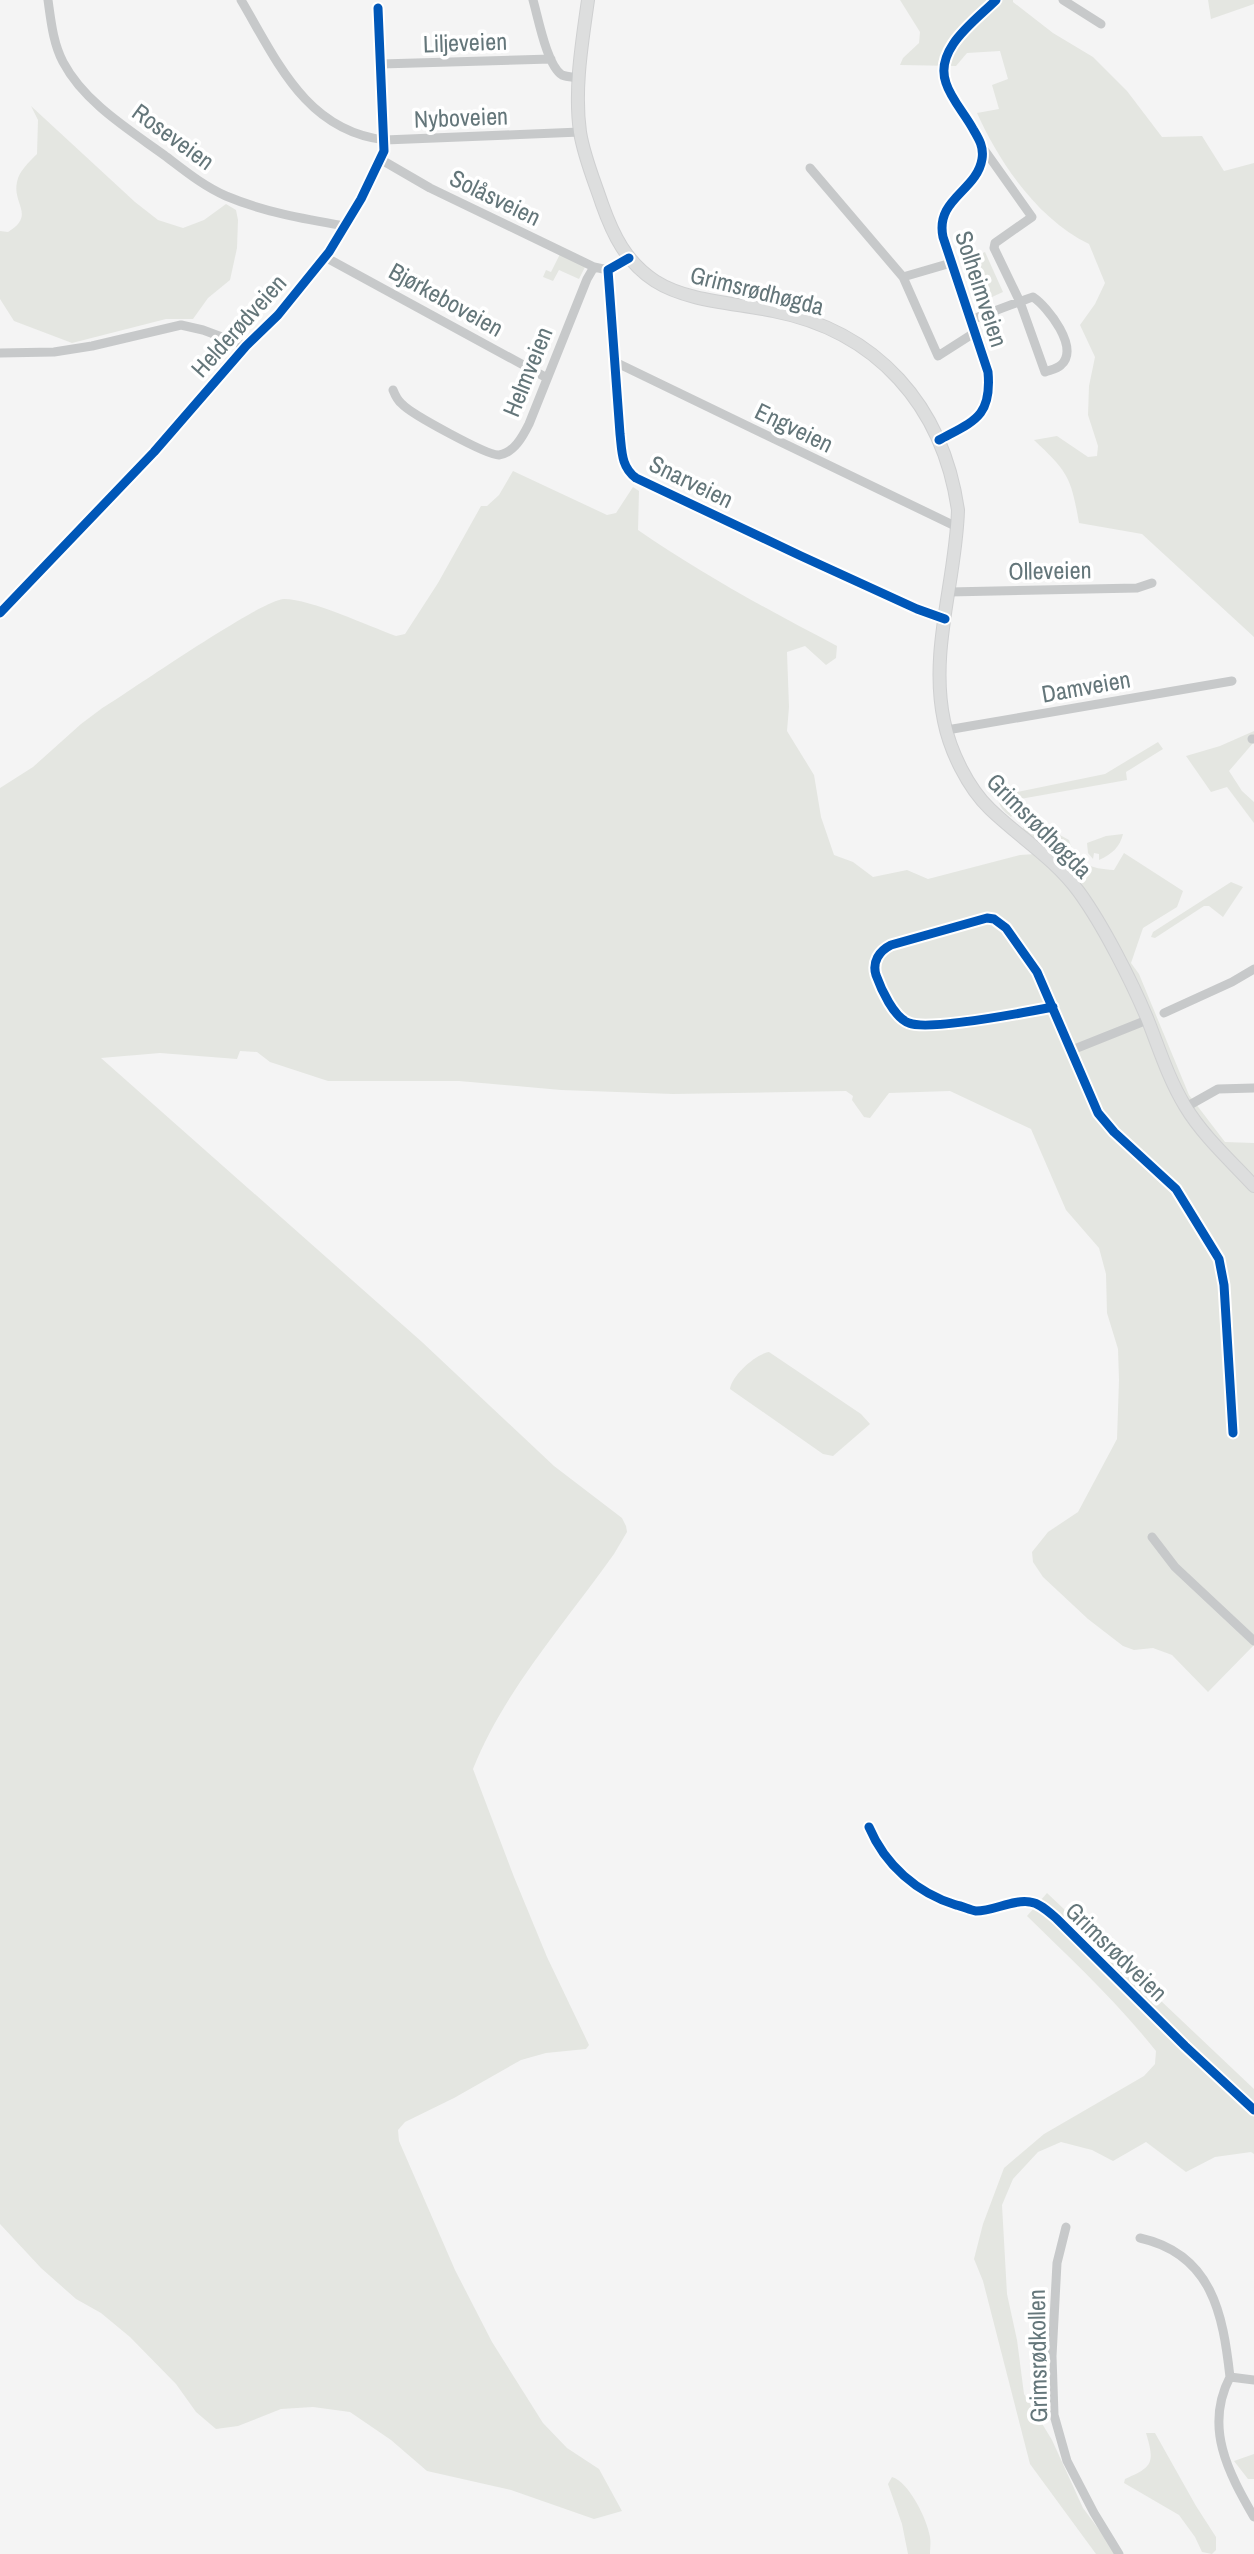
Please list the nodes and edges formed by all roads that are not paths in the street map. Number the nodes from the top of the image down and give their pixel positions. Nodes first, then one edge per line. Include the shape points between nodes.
1 (48, 0) edge
2 (241, 0) edge
3 (533, 0) edge
4 (588, 0) edge
5 (996, 0) edge
6 (1063, 0) edge
7 (378, 8) dead end
8 (1101, 24) dead end
9 (551, 59) junction
10 (381, 64) junction
11 (579, 78) junction
12 (580, 132) junction
13 (384, 139) junction
14 (983, 148) junction
15 (380, 159) junction
16 (810, 168) dead end
17 (345, 226) junction
18 (325, 257) junction
19 (629, 258) junction
20 (951, 263) junction
21 (594, 267) junction
22 (608, 270) junction
23 (903, 277) junction
24 (1020, 302) junction
25 (971, 320) junction
26 (974, 333) junction
27 (246, 346) junction
28 (0, 353) edge
29 (615, 362) junction
30 (547, 378) junction
31 (393, 390) dead end
32 (939, 440) junction
33 (957, 527) junction
34 (1152, 583) dead end
35 (949, 592) junction
36 (0, 613) edge
37 (945, 619) junction
38 (1232, 681) dead end
39 (947, 730) junction
40 (1254, 969) edge
41 (1053, 1007) junction
42 (1164, 1013) dead end
43 (1147, 1020) junction
44 (1072, 1050) junction
45 (1254, 1088) edge
46 (1186, 1107) junction
47 (1254, 1186) edge
48 (1233, 1433) dead end
49 (1152, 1537) dead end
50 (1254, 1641) edge
51 (869, 1827) dead end
52 (1254, 2110) edge
53 (1066, 2227) dead end
54 (1140, 2238) dead end
55 (1230, 2377) junction
56 (1254, 2380) edge
57 (1254, 2517) edge
58 (1119, 2554) edge

1 - 17 street, Roseveien via 62,60 87,95 120,123 226,196 279,214
2 - 13 street, Nyboveien via 309,105 344,129
3 - 9 street
4 - 11 main road, Grimsrødhøgda
5 - 14 street, Solheimveien via 948,50 944,63 946,85
6 - 8 street
7 - 10 street, Helderødveien
9 - 10 street, Liljeveien
9 - 11 street via 562,75
10 - 13 street, Helderødveien
11 - 12 main road, Grimsrødhøgda
12 - 13 street, Nyboveien
12 - 19 main road, Grimsrødhøgda via 612,231
13 - 15 street, Helderødveien
14 - 20 street, Solheimveien via 980,167 941,219
14 - 24 street, Solheimveien via 1032,217 993,245
15 - 17 street, Helderødveien
15 - 21 street, Solåsveien
16 - 23 street, Solheimveien
17 - 18 street, Helderødveien
18 - 27 street, Helderødveien
18 - 30 street, Bjørkeboveien
19 - 22 street
19 - 32 main road, Grimsrødhøgda via 657,282 677,291 797,317 842,333 890,368 913,395
20 - 23 street, Solheimveien
20 - 25 street, Solheimveien
21 - 22 street
21 - 30 street, Helmveien via 580,291
22 - 29 street, Snarveien
23 - 26 street, Solheimveien via 938,356
24 - 24 street, Solheimveien via 1036,298 1058,326 1066,343 1062,365 1045,372
24 - 25 street, Solheimveien
25 - 26 street, Solheimveien
26 - 32 street, Solheimveien via 988,372 988,402 971,423
27 - 28 street via 181,325 54,352
27 - 36 street, Helderødveien via 155,452
29 - 33 street, Engveien
29 - 37 street, Snarveien via 623,460 632,475 784,549
30 - 31 street, Helmveien via 524,433 510,450 499,455 421,416 402,404
32 - 33 main road, Grimsrødhøgda via 954,486
33 - 35 main road, Grimsrødhøgda
34 - 35 street, Olleveien via 1137,588
35 - 37 main road, Grimsrødhøgda
37 - 39 main road, Grimsrødhøgda via 939,671
38 - 39 street, Damveien
39 - 43 main road, Grimsrødhøgda via 969,782 989,808 1046,855 1080,894
40 - 42 street
41 - 41 street via 918,1026 899,1016 877,978 876,959 891,945 994,919 1026,955
41 - 44 street
43 - 44 street
43 - 46 main road, Grimsrødhøgda
44 - 48 street via 1101,1117 1176,1189 1219,1259
45 - 46 street via 1218,1089
46 - 47 main road, Grimsrødhøgda
49 - 50 street via 1175,1567
51 - 52 street, Grimsrødveien via 893,1866 938,1899 976,1911 1030,1901 1041,1906
53 - 58 street, Grimsrødkollen via 1057,2263 1054,2415 1068,2461
54 - 55 street via 1169,2247 1208,2286 1224,2327
55 - 56 street
55 - 57 street via 1219,2410 1222,2455

